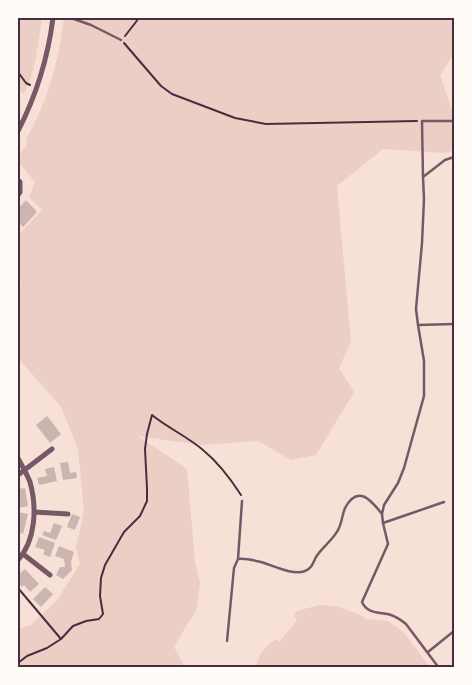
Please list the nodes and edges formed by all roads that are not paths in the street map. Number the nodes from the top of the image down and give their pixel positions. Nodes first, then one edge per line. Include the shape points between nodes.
1 (53, 18) edge
2 (71, 18) edge
3 (121, 40) road end
4 (454, 121) edge
5 (18, 131) edge
6 (454, 157) edge
7 (423, 177) junction
8 (18, 180) edge
9 (18, 195) edge
10 (454, 324) edge
11 (418, 325) junction
12 (52, 449) dead end
13 (18, 458) edge
14 (24, 469) junction
15 (18, 475) edge
16 (242, 501) road end
17 (444, 502) dead end
18 (34, 512) junction
19 (68, 514) dead end
20 (382, 514) junction
21 (383, 523) junction
22 (23, 554) junction
23 (238, 559) junction
24 (18, 560) edge
25 (50, 575) dead end
26 (454, 631) edge
27 (227, 641) dead end
28 (427, 652) junction
29 (439, 668) edge

1 - 5 street via 46,58
2 - 3 lane
4 - 7 lane via 422,121
6 - 7 lane
7 - 11 lane via 416,309
8 - 9 street
10 - 11 lane
11 - 20 lane via 424,361 424,396 404,468
12 - 14 street
13 - 14 street
14 - 15 street
14 - 18 street via 30,481
16 - 23 lane
17 - 21 lane
18 - 19 street
18 - 22 street via 32,532
20 - 21 lane
20 - 23 lane via 368,498 357,496 345,508 338,531 304,572 295,573 261,562
21 - 28 lane via 388,544 362,602 368,610 399,618
22 - 24 street
22 - 25 street
23 - 27 lane via 234,568
26 - 28 lane
28 - 29 lane

